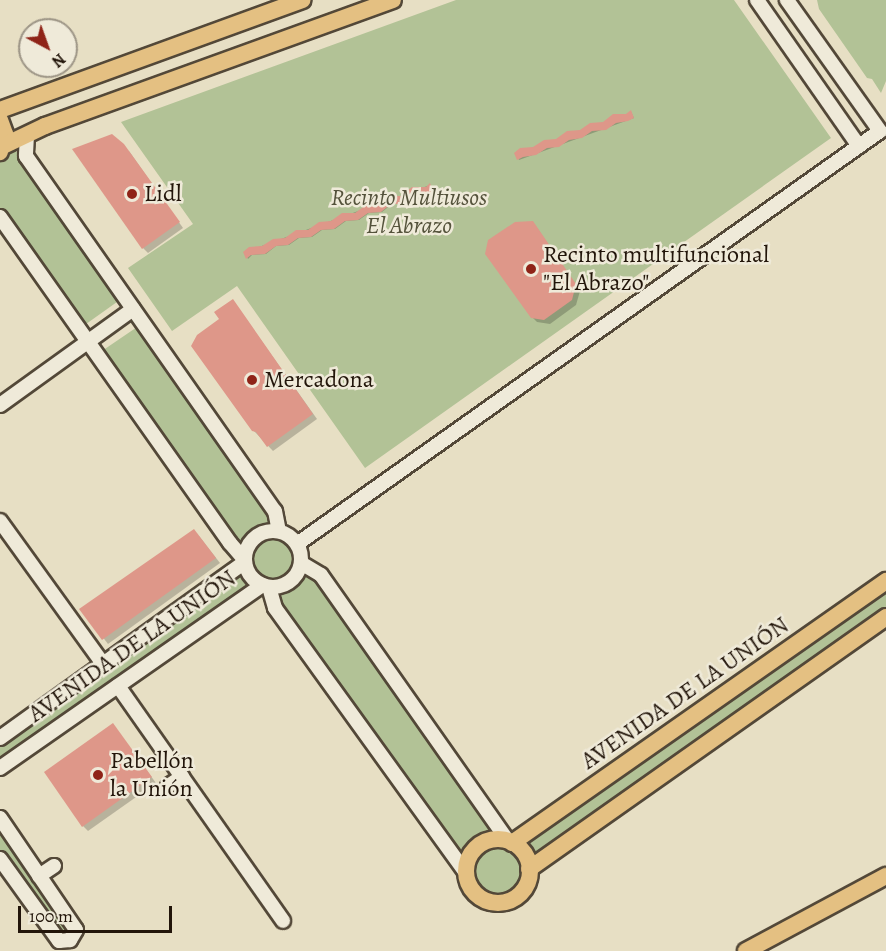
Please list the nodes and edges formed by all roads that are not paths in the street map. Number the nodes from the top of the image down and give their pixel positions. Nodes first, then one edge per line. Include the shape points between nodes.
1 (303, 0) edge
2 (393, 0) edge
3 (757, 0) edge
4 (788, 0) edge
5 (0, 110) edge
6 (0, 120) edge
7 (27, 135) junction
8 (859, 146) junction
9 (2, 149) edge
10 (26, 156) junction
11 (0, 218) edge
12 (133, 309) junction
13 (87, 341) junction
14 (0, 405) edge
15 (0, 522) edge
16 (279, 531) junction
17 (297, 544) junction
18 (245, 561) junction
19 (301, 563) junction
20 (886, 581) edge
21 (266, 586) junction
22 (886, 617) edge
23 (103, 664) junction
24 (118, 686) junction
25 (0, 738) edge
26 (0, 768) edge
27 (182, 777) junction
28 (168, 786) dead end
29 (0, 819) edge
30 (510, 841) junction
31 (0, 859) edge
32 (54, 866) dead end
33 (529, 869) junction
34 (465, 872) junction
35 (39, 876) junction
36 (886, 876) edge
37 (283, 921) dead end
38 (746, 951) edge

1 - 5 main road
2 - 7 main road
3 - 8 street
4 - 8 street via 880,131
6 - 9 main road via 5,134
7 - 9 main road
7 - 10 street
8 - 17 street
9 - 10 street
10 - 12 street
11 - 13 street
12 - 13 street
12 - 16 street via 275,511
13 - 14 street
13 - 18 street
15 - 23 street
16 - 17 street
16 - 18 street via 254,538
17 - 19 street
18 - 21 street via 250,576
18 - 23 street, AVENIDA DE LA UNIÓN
19 - 21 street via 294,579 278,587
19 - 30 street via 321,575
20 - 30 main road, AVENIDA DE LA UNIÓN
21 - 24 street, AVENIDA DE LA UNIÓN
21 - 34 street, AVENIDA DE LA UNIÓN via 275,608
22 - 33 main road
23 - 25 street, AVENIDA DE LA UNIÓN
24 - 26 street, AVENIDA DE LA UNIÓN
24 - 27 street
27 - 28 street
27 - 37 street
29 - 35 street
30 - 33 main road via 523,851
30 - 34 main road via 483,842 473,850
31 - 35 street via 56,938 66,942 76,930
32 - 35 street
33 - 34 main road via 525,888 517,897 494,903 474,893
36 - 38 main road

